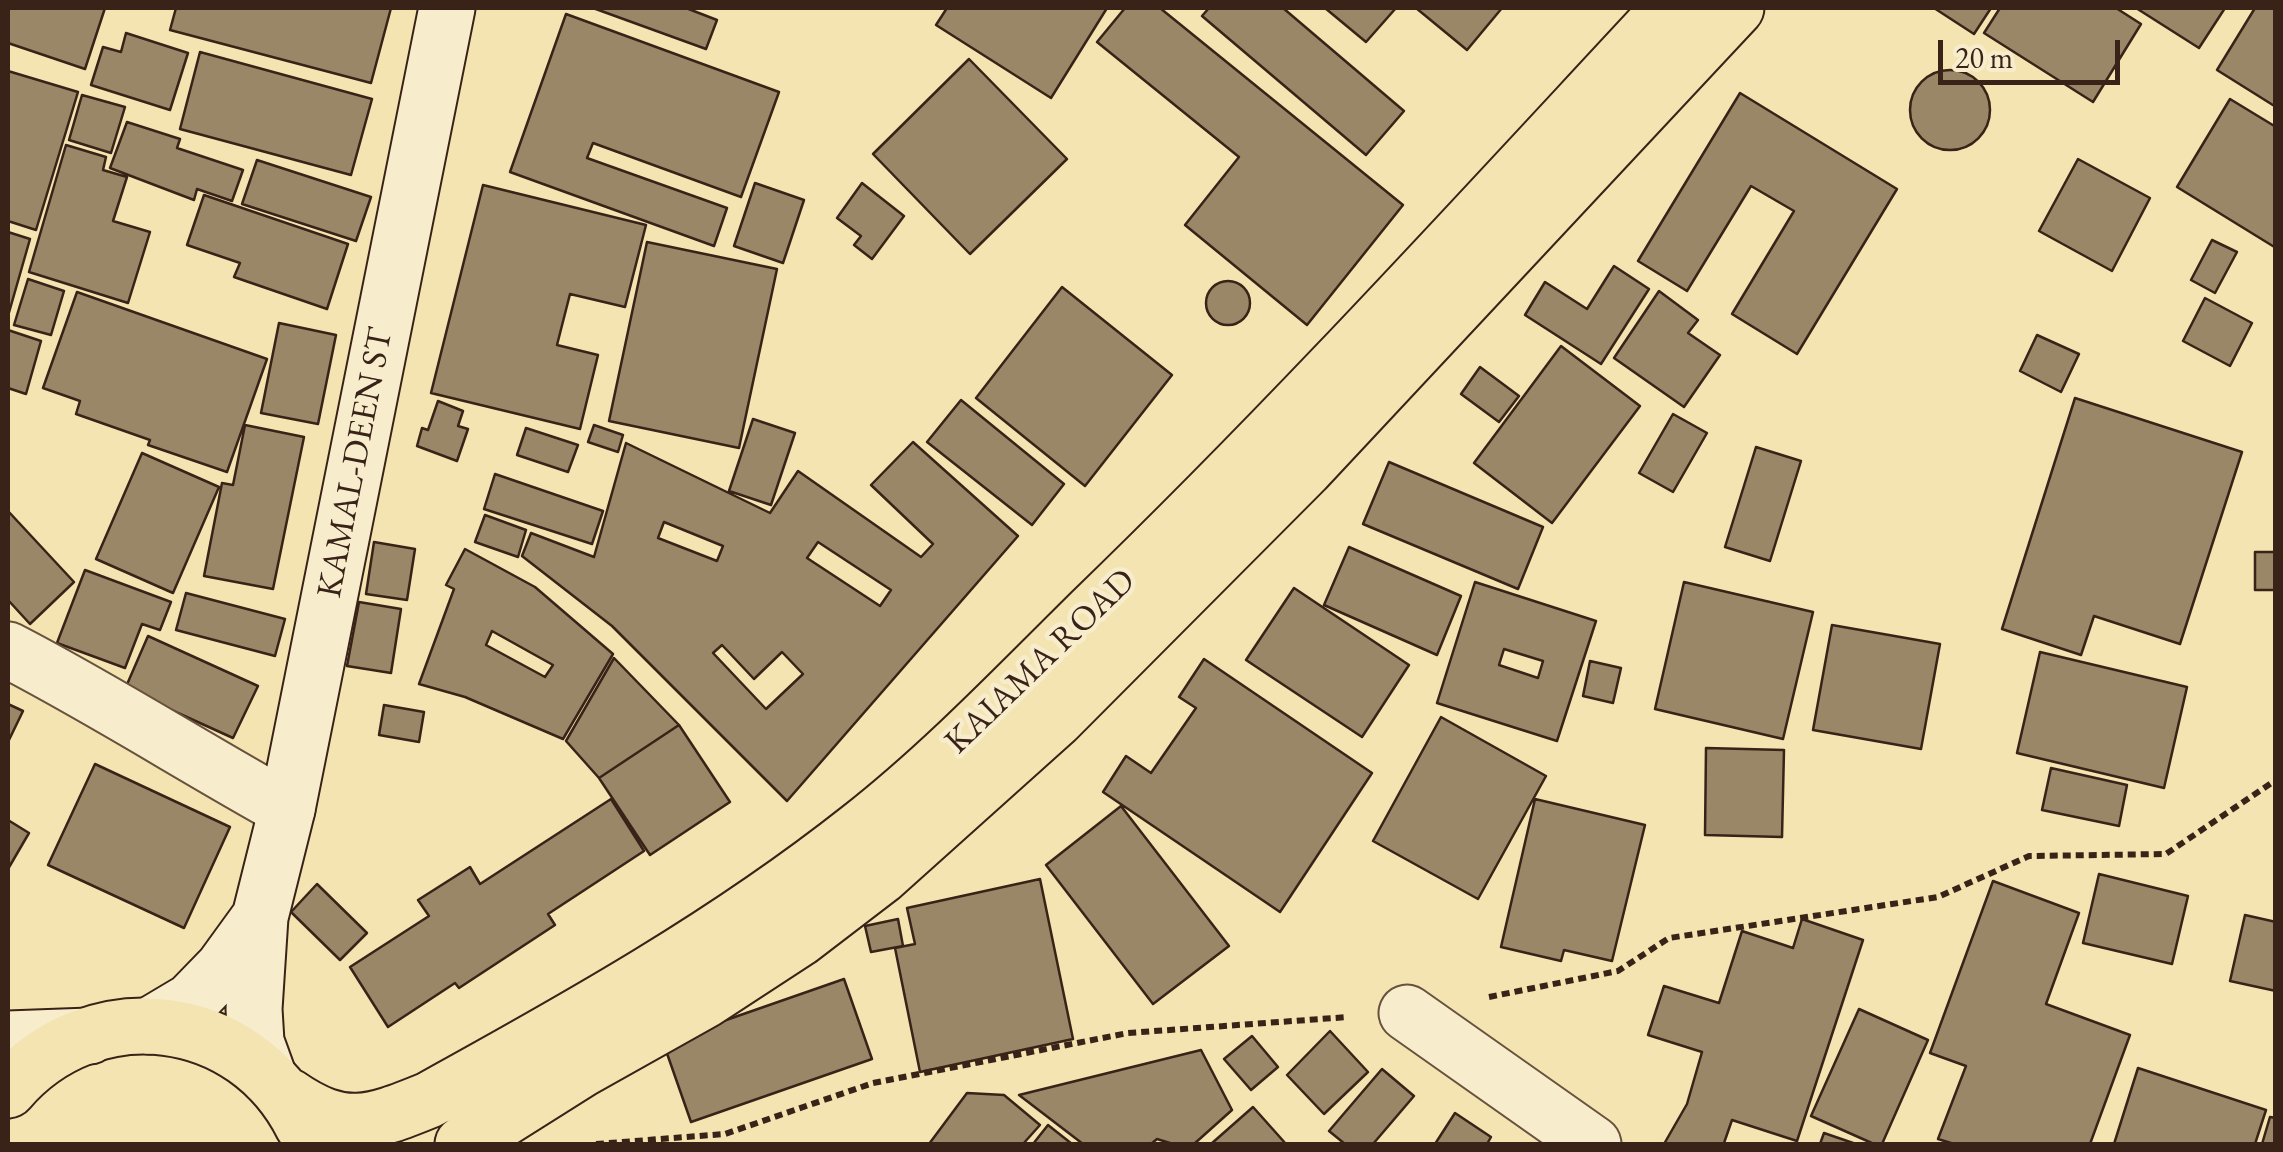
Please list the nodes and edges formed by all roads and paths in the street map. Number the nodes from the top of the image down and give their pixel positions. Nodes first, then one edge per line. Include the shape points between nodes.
1 (447, 8) edge
2 (1670, 8) edge
3 (1736, 8) edge
4 (8, 650) edge
5 (287, 809) junction
6 (260, 917) junction
7 (1407, 1014) dead end
8 (149, 1026) junction
9 (90, 1036) junction
10 (8, 1039) edge
11 (279, 1087) junction
12 (8, 1090) edge
13 (312, 1144) edge
14 (463, 1144) edge
15 (1592, 1144) edge

1 - 5 street, KAMAL-DEEN ST
2 - 11 highway, KAIAMA ROAD via 1291,414 863,827 668,964 429,1100 379,1118 337,1122
3 - 14 highway, KAIAMA ROAD via 1280,495 1056,719 881,876 721,990
4 - 5 street
5 - 6 street, KAMAL-DEEN ST
6 - 8 street via 191,1001
6 - 11 street via 256,1042
7 - 15 street
8 - 9 highway, KAIAMA ROAD
8 - 11 highway, KAIAMA ROAD via 178,1026 236,1049
9 - 10 street
9 - 12 highway, KAIAMA ROAD via 58,1047
11 - 13 highway

